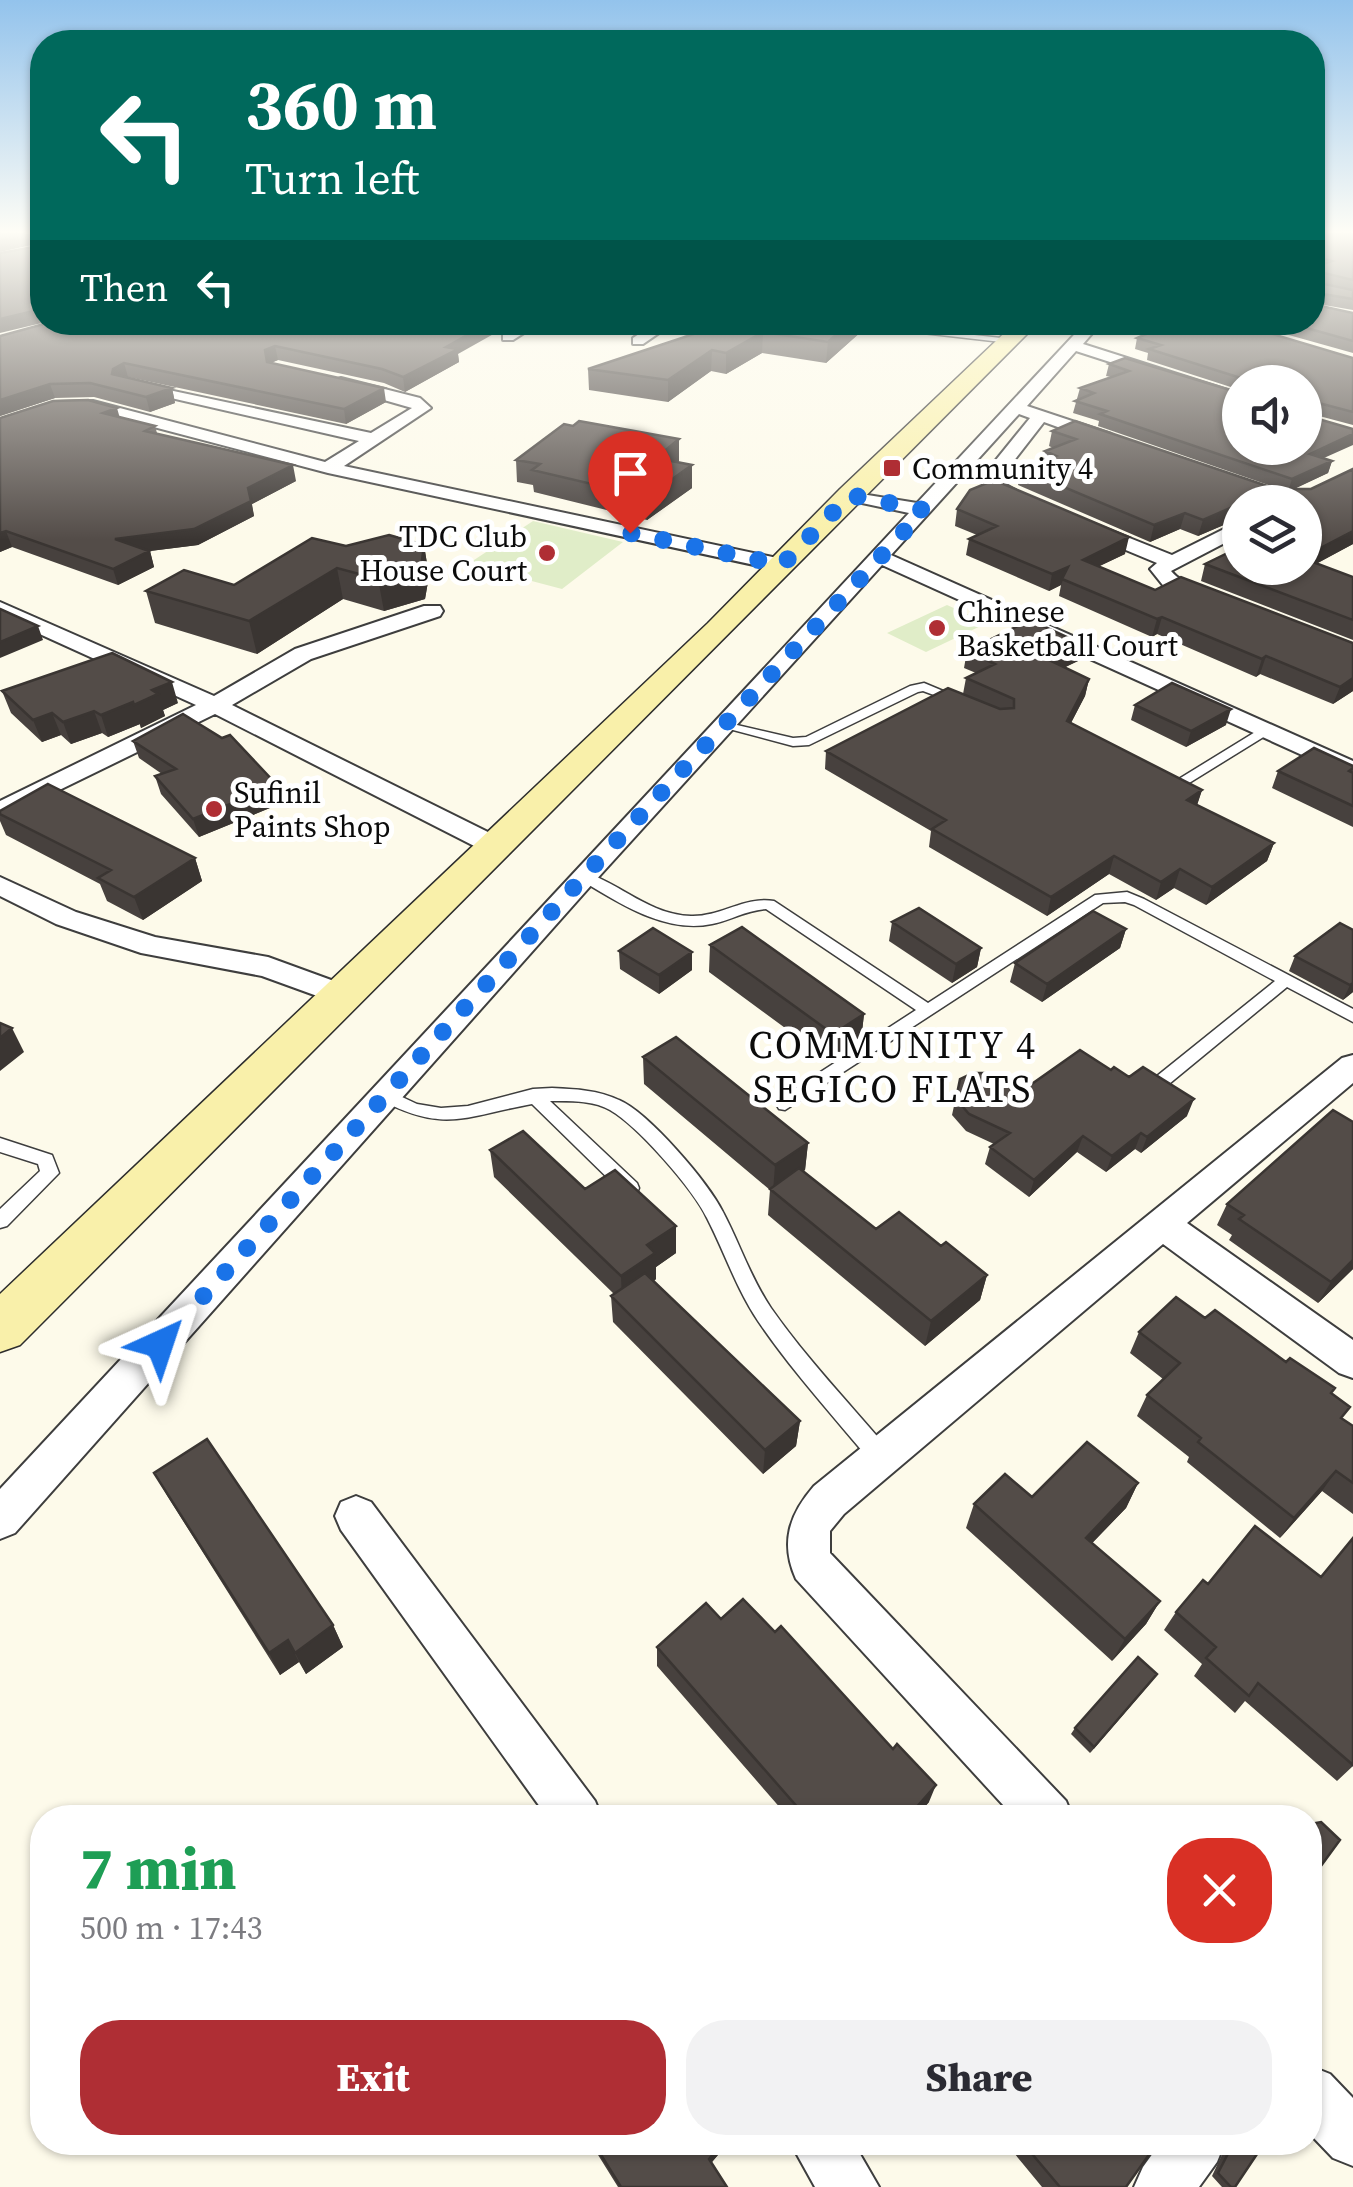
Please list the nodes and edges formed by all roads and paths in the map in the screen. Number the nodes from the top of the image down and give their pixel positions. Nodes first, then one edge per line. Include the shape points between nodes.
1 (645, 336) edge
2 (1015, 336) edge
3 (1083, 336) edge
4 (638, 340) dead end
5 (1074, 346) junction
6 (324, 379) edge
7 (127, 386) edge
8 (1222, 393) edge
9 (1029, 412) junction
10 (0, 426) edge
11 (374, 440) junction
12 (1128, 447) edge
13 (328, 468) junction
14 (850, 495) junction
15 (924, 510) junction
16 (1222, 536) edge
17 (882, 558) junction
18 (1170, 561) junction
19 (782, 565) junction
20 (1226, 604) edge
21 (0, 608) edge
22 (432, 611) dead end
23 (216, 705) junction
24 (969, 705) edge
25 (724, 726) junction
26 (1264, 730) junction
27 (1353, 770) edge
28 (1176, 785) edge
29 (0, 810) edge
30 (494, 846) junction
31 (584, 876) junction
32 (0, 885) edge
33 (1286, 980) junction
34 (342, 996) junction
35 (927, 1010) junction
36 (1353, 1016) edge
37 (1353, 1066) edge
38 (1164, 1080) edge
39 (532, 1095) junction
40 (385, 1096) junction
41 (785, 1104) dead end
42 (0, 1146) edge
43 (640, 1197) edge
44 (0, 1221) edge
45 (1163, 1225) junction
46 (0, 1329) edge
47 (1353, 1362) edge
48 (882, 1458) junction
49 (356, 1516) dead end
50 (0, 1519) edge
51 (568, 1805) edge
52 (1037, 1805) edge
53 (1322, 2106) edge
54 (1353, 2138) edge
55 (827, 2155) edge
56 (1187, 2155) edge
57 (850, 2187) edge
58 (1164, 2187) edge

1 - 4 street
2 - 14 main road
3 - 5 street
5 - 8 street
5 - 9 street
6 - 11 street via 423,406
7 - 11 street
9 - 12 street
9 - 15 street
9 - 18 street via 992,484
10 - 13 street via 55,408 92,406
11 - 13 street
13 - 19 street
14 - 15 street
14 - 19 main road
15 - 17 street
16 - 18 street
17 - 25 street
17 - 26 street
18 - 20 street via 1160,569 1163,578
19 - 30 main road
21 - 23 street
22 - 23 street via 302,654
23 - 29 street
23 - 30 street
24 - 25 lane via 924,686 810,741
25 - 31 street
26 - 27 street
26 - 28 lane
30 - 34 main road
31 - 35 lane via 684,922 769,904
31 - 40 street
32 - 34 street via 66,918 151,946 268,968
33 - 35 lane via 1140,902 1112,896
33 - 36 lane
33 - 38 lane
34 - 46 main road
35 - 41 lane
37 - 45 street
39 - 40 lane via 455,1117 425,1116
39 - 43 lane
39 - 48 lane via 570,1092 614,1104 684,1168 722,1228 749,1290
40 - 50 street
42 - 44 lane via 46,1160 50,1173
45 - 47 street
45 - 48 street
48 - 52 street via 817,1514 804,1544 811,1564
49 - 51 street
53 - 54 street
55 - 57 street
56 - 58 street

